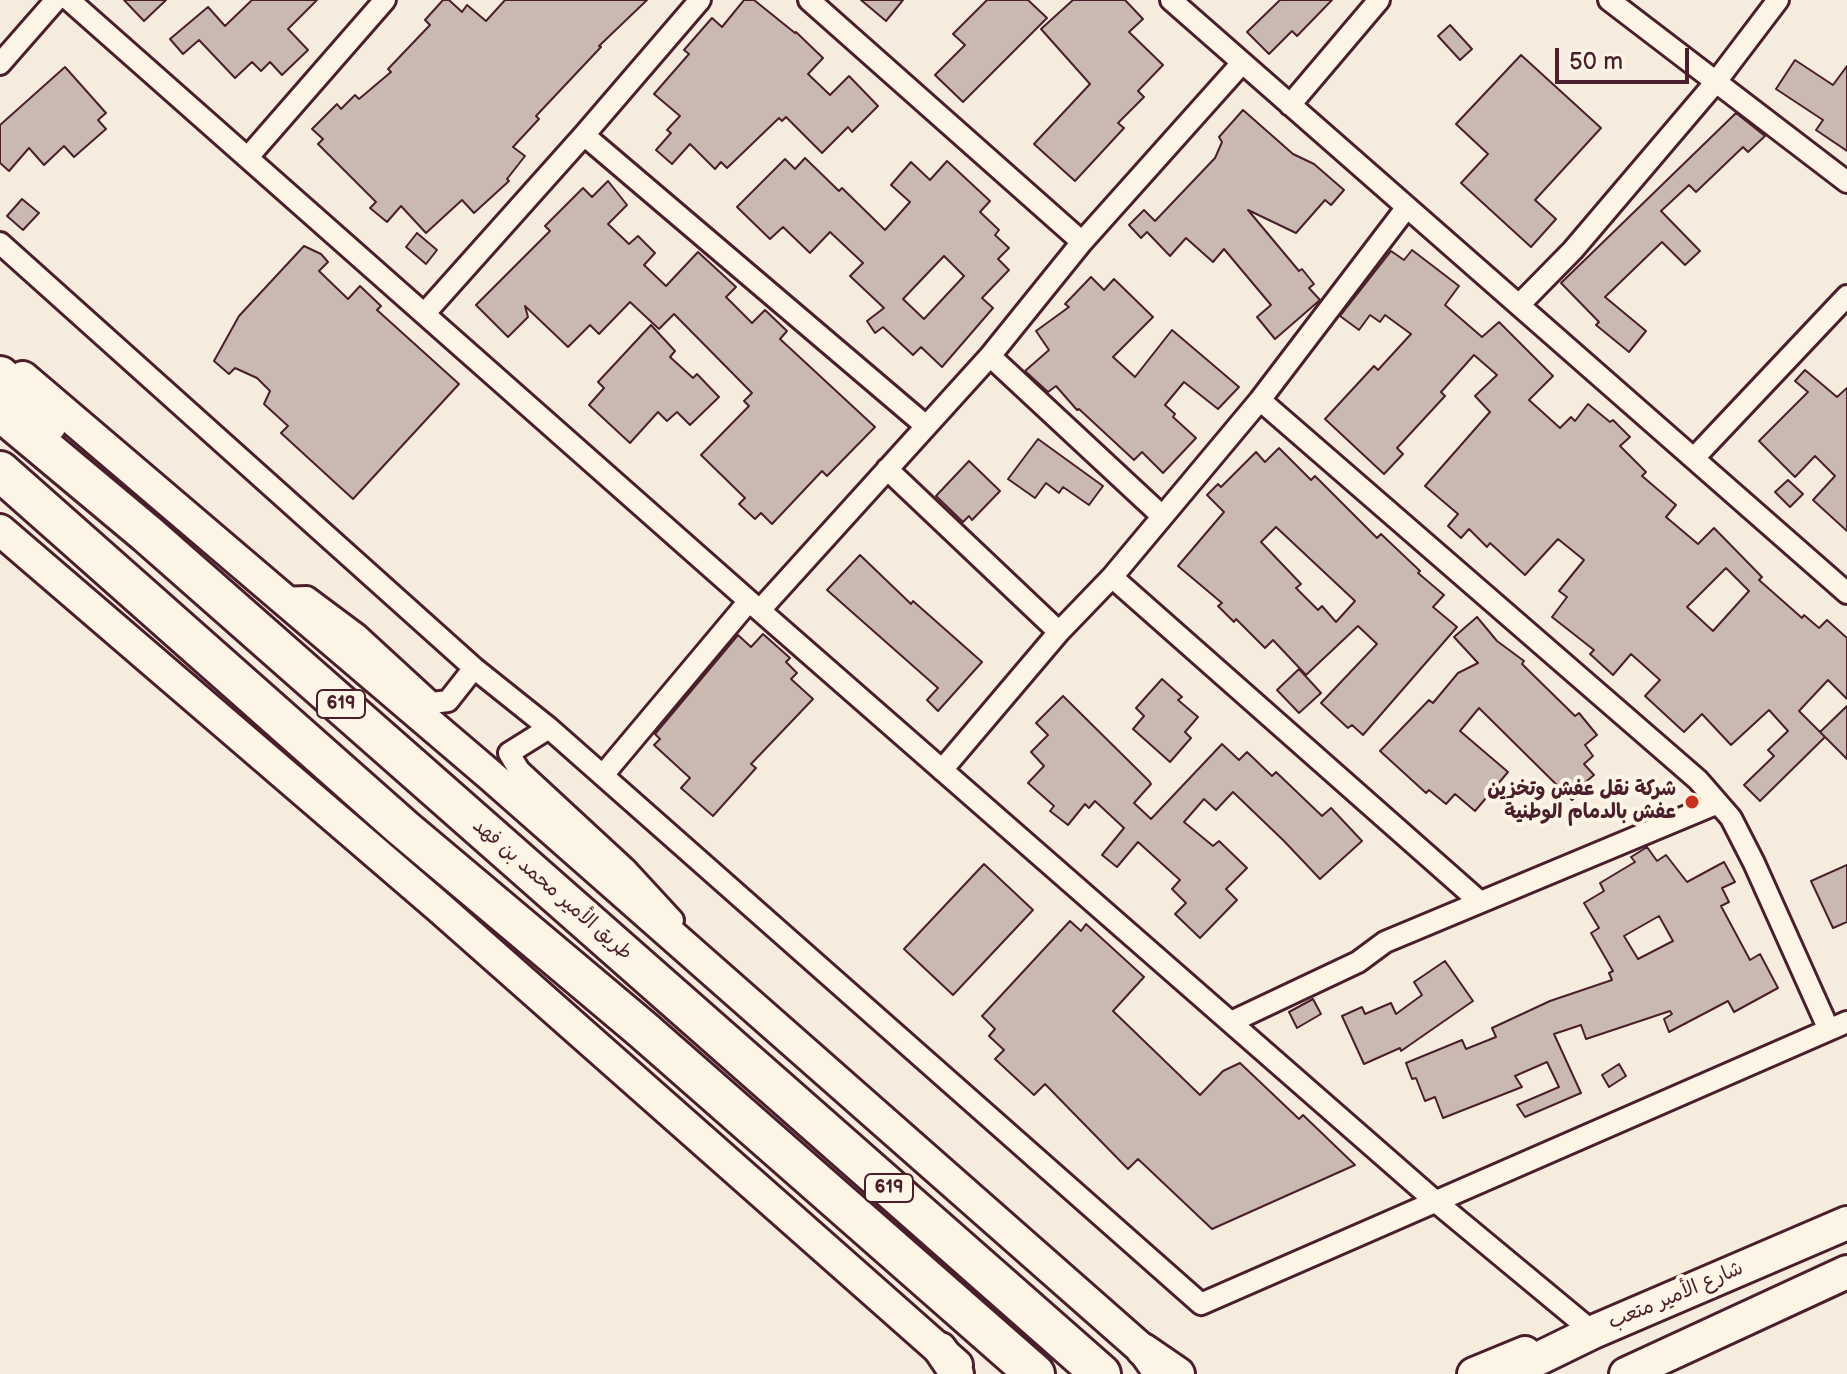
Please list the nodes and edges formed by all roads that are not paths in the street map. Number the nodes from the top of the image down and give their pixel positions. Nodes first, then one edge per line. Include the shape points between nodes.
1 (56, 0) edge
2 (69, 0) edge
3 (385, 0) edge
4 (809, 0) edge
5 (1171, 0) edge
6 (1379, 0) edge
7 (1609, 0) edge
8 (1778, 0) edge
9 (692, 3) edge
10 (1242, 63) junction
11 (0, 64) edge
12 (1715, 83) junction
13 (1290, 105) junction
14 (584, 135) junction
15 (248, 157) junction
16 (1847, 182) edge
17 (1407, 207) junction
18 (1082, 242) junction
19 (0, 243) edge
20 (1847, 296) edge
21 (1519, 305) junction
22 (425, 313) junction
23 (990, 356) junction
24 (0, 358) edge
25 (0, 376) edge
26 (1260, 400) junction
27 (0, 411) edge
28 (926, 426) junction
29 (1694, 458) junction
30 (887, 469) junction
31 (0, 471) edge
32 (108, 501) junction
33 (1162, 516) junction
34 (0, 530) edge
35 (1112, 577) junction
36 (1847, 593) edge
37 (280, 598) junction
38 (754, 606) junction
39 (1059, 632) junction
40 (474, 668) junction
41 (549, 728) junction
42 (942, 770) junction
43 (603, 775) junction
44 (1718, 803) junction
45 (1480, 902) junction
46 (714, 975) junction
47 (1231, 1022) junction
48 (1838, 1026) edge
49 (1435, 1201) junction
50 (1847, 1223) edge
51 (1847, 1272) edge
52 (1593, 1332) junction
53 (948, 1362) edge
54 (1151, 1362) edge
55 (967, 1374) edge
56 (1035, 1374) edge
57 (1101, 1374) edge
58 (1178, 1374) edge
59 (1474, 1374) edge
60 (1507, 1374) edge
61 (1628, 1374) edge

1 - 11 street
2 - 15 street
3 - 15 street
4 - 18 street
5 - 10 street
6 - 13 street
7 - 12 street
8 - 12 street
9 - 14 street
10 - 13 street
10 - 18 street
12 - 16 street
12 - 21 street via 1573,250
13 - 17 street
14 - 22 street
14 - 28 street
15 - 22 street
17 - 21 street
17 - 26 street
18 - 23 street
19 - 40 street
20 - 29 street
21 - 29 street
22 - 38 street
23 - 28 street
23 - 33 street
24 - 37 main road
25 - 32 highway via 87,464
26 - 33 street
26 - 44 street via 1652,738
27 - 32 highway, طريق الأمير محمد بن فهد / 619
28 - 30 street
29 - 36 street
30 - 38 street
30 - 39 street
31 - 56 highway, 619 via 391,818 643,1030
32 - 57 highway, طريق الأمير محمد بن فهد / 619
33 - 35 street
34 - 53 main road via 440,908
35 - 39 street
35 - 45 street
37 - 40 street via 307,597 358,635 432,703 448,701
37 - 46 main road via 490,775
38 - 42 street
38 - 43 street
39 - 42 street
40 - 41 street
41 - 43 street
41 - 46 street via 509,753 519,770 626,869 682,929
42 - 47 street
43 - 49 street via 1201,1304
44 - 45 street
44 - 48 street via 1731,818
45 - 47 street via 1385,942 1358,962
46 - 54 main road
47 - 49 street
48 - 49 street
49 - 52 street
50 - 52 main road, شارع الأمير متعب
51 - 61 main road
52 - 59 main road
52 - 60 main road, شارع الأمير متعب
53 - 55 main road
54 - 58 main road

